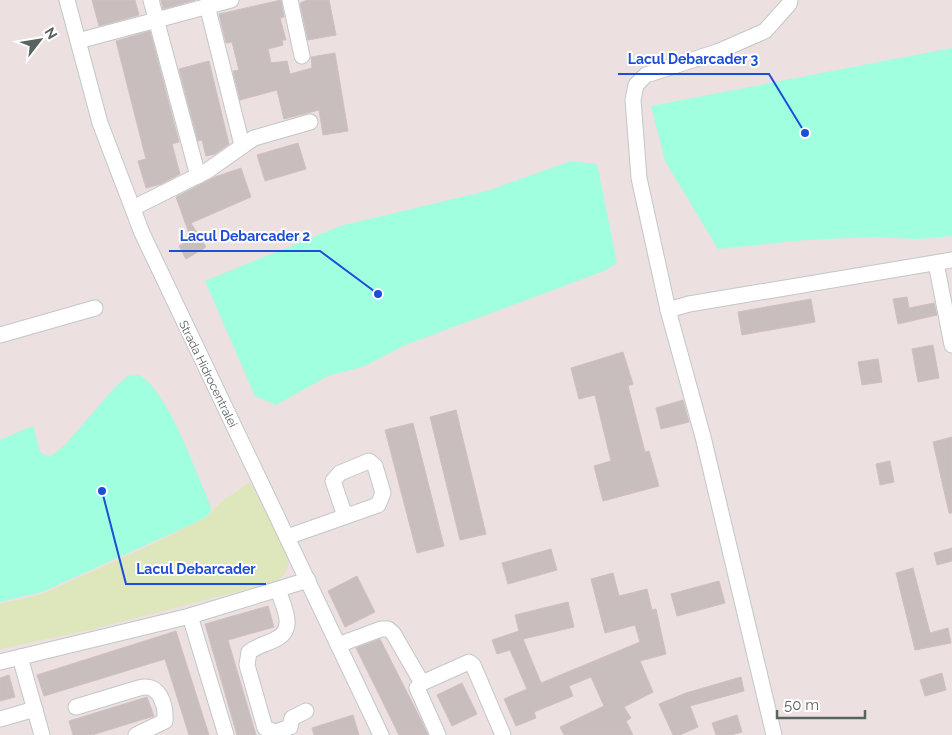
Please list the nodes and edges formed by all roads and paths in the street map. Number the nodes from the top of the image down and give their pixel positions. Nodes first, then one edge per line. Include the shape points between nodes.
1 (67, 0) edge
2 (151, 0) edge
3 (231, 0) edge
4 (290, 0) edge
5 (790, 0) edge
6 (207, 5) junction
7 (156, 19) junction
8 (78, 41) junction
9 (302, 56) dead end
10 (310, 122) dead end
11 (242, 145) junction
12 (198, 176) junction
13 (132, 208) junction
14 (952, 260) edge
15 (936, 263) junction
16 (95, 308) dead end
17 (668, 310) junction
18 (0, 335) edge
19 (952, 345) edge
20 (346, 516) dead end
21 (287, 537) junction
22 (308, 580) junction
23 (278, 590) junction
24 (190, 616) junction
25 (338, 645) junction
26 (20, 657) junction
27 (0, 662) edge
28 (422, 683) junction
29 (76, 707) dead end
30 (35, 709) junction
31 (306, 711) dead end
32 (0, 720) edge
33 (42, 735) edge
34 (136, 735) edge
35 (226, 735) edge
36 (382, 735) edge
37 (438, 735) edge
38 (503, 735) edge
39 (774, 735) edge

1 - 8 street, Strada Hidrocentralei
2 - 7 street
3 - 6 street
4 - 9 street
5 - 17 street via 765,31 716,52 646,75 636,85 639,178
6 - 7 street
6 - 11 street
7 - 8 street
7 - 12 street
8 - 13 street, Strada Hidrocentralei via 100,122
10 - 11 street via 254,138
11 - 12 street
12 - 13 street
13 - 21 street, Strada Hidrocentralei
14 - 15 street
15 - 17 street via 699,302
15 - 19 street
16 - 18 street
17 - 39 street via 703,437
20 - 21 street
21 - 22 street, Strada Hidrocentralei
22 - 23 street
22 - 25 street, Strada Hidrocentralei
23 - 24 street
23 - 31 street via 288,625 286,632 249,652 247,665 265,728 275,732 290,727 292,718
24 - 26 street
24 - 35 street
25 - 28 street via 388,629
25 - 36 street, Strada Hidrocentralei
26 - 27 street
26 - 30 street
28 - 37 street via 417,688 418,694
28 - 38 street via 469,662 474,666
29 - 34 street via 148,685 154,687 158,691 165,721
30 - 32 street
30 - 33 street

